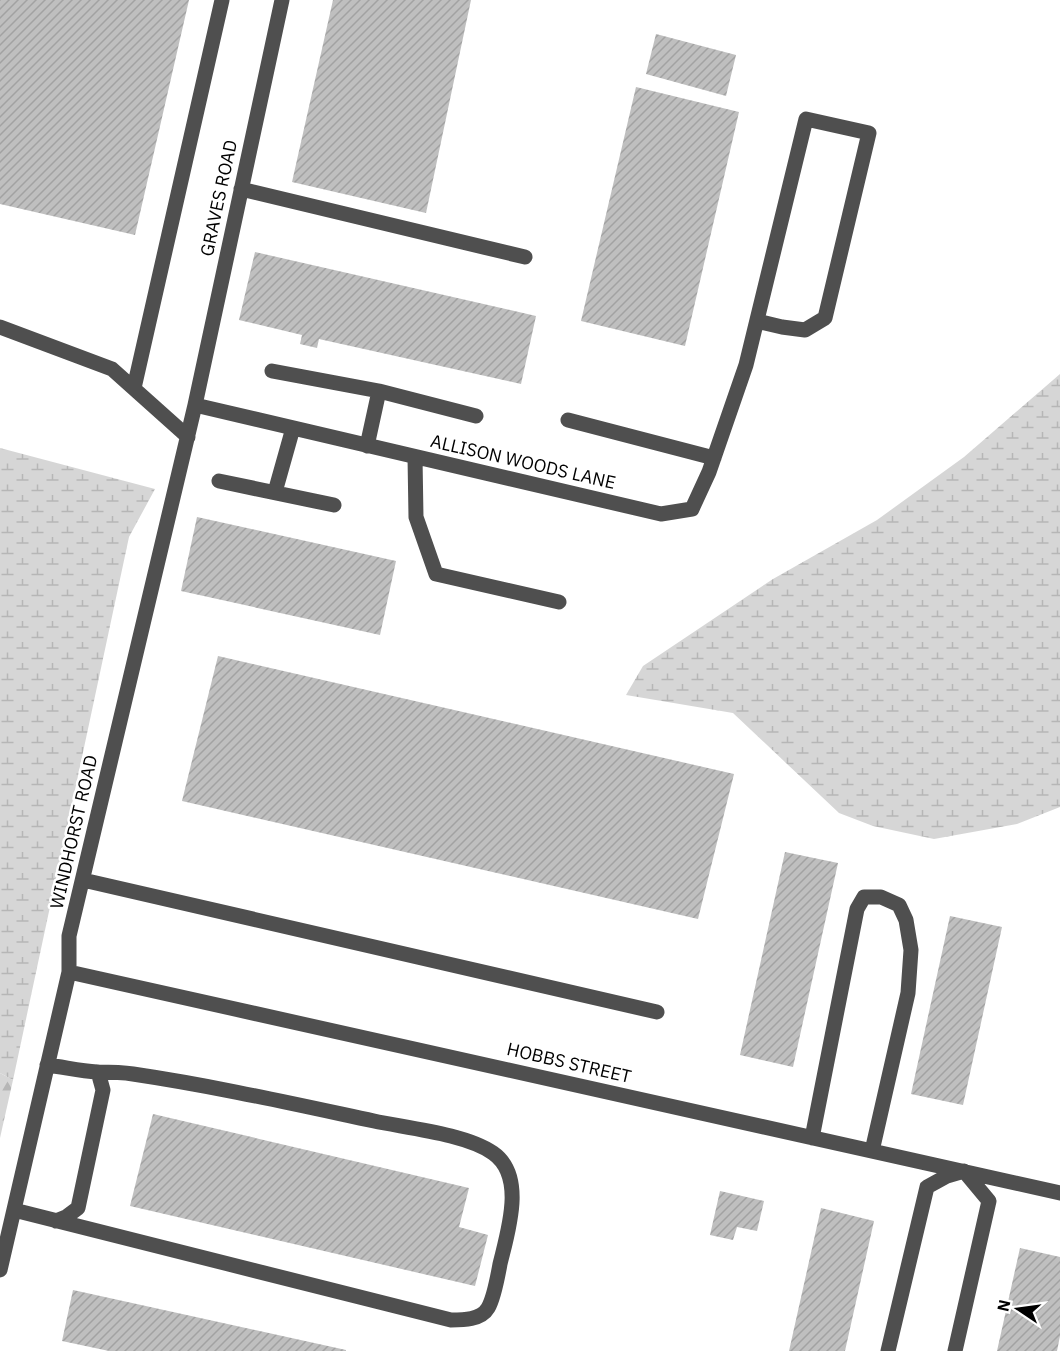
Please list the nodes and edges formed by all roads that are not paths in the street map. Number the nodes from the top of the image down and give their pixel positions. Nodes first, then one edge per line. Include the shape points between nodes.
1 (222, 0) edge
2 (282, 0) edge
3 (241, 189) junction
4 (525, 257) dead end
5 (757, 321) junction
6 (0, 327) edge
7 (272, 371) dead end
8 (134, 388) junction
9 (379, 391) junction
10 (195, 405) junction
11 (476, 416) dead end
12 (568, 420) dead end
13 (293, 428) junction
14 (188, 437) junction
15 (367, 446) junction
16 (415, 457) junction
17 (714, 458) junction
18 (219, 481) dead end
19 (275, 492) junction
20 (334, 505) dead end
21 (560, 602) dead end
22 (82, 880) junction
23 (69, 972) junction
24 (657, 1012) dead end
25 (47, 1065) junction
26 (98, 1072) junction
27 (812, 1137) junction
28 (872, 1151) junction
29 (964, 1171) junction
30 (1060, 1193) edge
31 (14, 1210) junction
32 (56, 1221) junction
33 (0, 1270) edge
34 (888, 1351) edge
35 (955, 1351) edge

1 - 8 street
2 - 3 street, GRAVES ROAD
3 - 4 street
3 - 10 street, GRAVES ROAD
5 - 5 street, ALLISON WOODS LANE via 806,118 869,133 825,318 805,330
5 - 17 street, ALLISON WOODS LANE
6 - 8 street via 112,369
7 - 9 street
8 - 14 street
9 - 11 street
9 - 15 street
10 - 13 street, ALLISON WOODS LANE
10 - 14 street, WINDHORST ROAD
12 - 17 street
13 - 15 street, ALLISON WOODS LANE
13 - 19 street
14 - 22 street, WINDHORST ROAD
15 - 16 street, ALLISON WOODS LANE
16 - 17 street, ALLISON WOODS LANE via 661,514 692,509
16 - 21 street via 417,517 436,574
18 - 19 street
19 - 20 street
22 - 23 street, WINDHORST ROAD via 69,936
22 - 24 street
23 - 25 street, WINDHORST ROAD
23 - 27 street, HOBBS STREET
25 - 26 street
25 - 31 street, WINDHORST ROAD
26 - 32 street via 104,1090 78,1208
26 - 32 street via 117,1071 225,1090 456,1138 493,1153 505,1165 513,1198 496,1283 488,1308 481,1314 451,1320
27 - 28 street, HOBBS STREET
27 - 28 street via 857,909 864,897 881,897 899,905 911,950 908,993
28 - 29 street, HOBBS STREET
29 - 30 street, HOBBS STREET
29 - 34 street via 927,1187
29 - 35 street via 989,1201
31 - 32 street
31 - 33 street, WINDHORST ROAD

